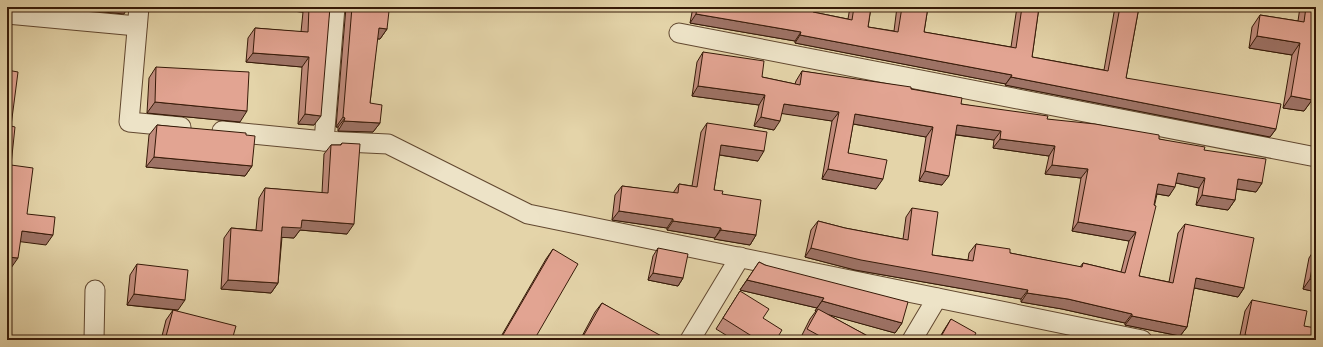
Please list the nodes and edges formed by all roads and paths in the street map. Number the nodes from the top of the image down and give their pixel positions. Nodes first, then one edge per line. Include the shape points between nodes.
1 (139, 7) edge
2 (335, 7) edge
3 (7, 14) edge
4 (137, 26) junction
5 (679, 33) dead end
6 (324, 141) junction
7 (1316, 157) edge
8 (740, 257) junction
9 (95, 290) dead end
10 (937, 298) junction
11 (94, 340) edge
12 (690, 340) edge
13 (912, 340) edge
14 (1142, 340) edge

1 - 4 street
2 - 6 street
3 - 4 street
4 - 6 street via 128,122
5 - 7 street
6 - 8 street via 388,144 528,214
8 - 10 street
8 - 12 street
9 - 11 street
10 - 13 street
10 - 14 street

